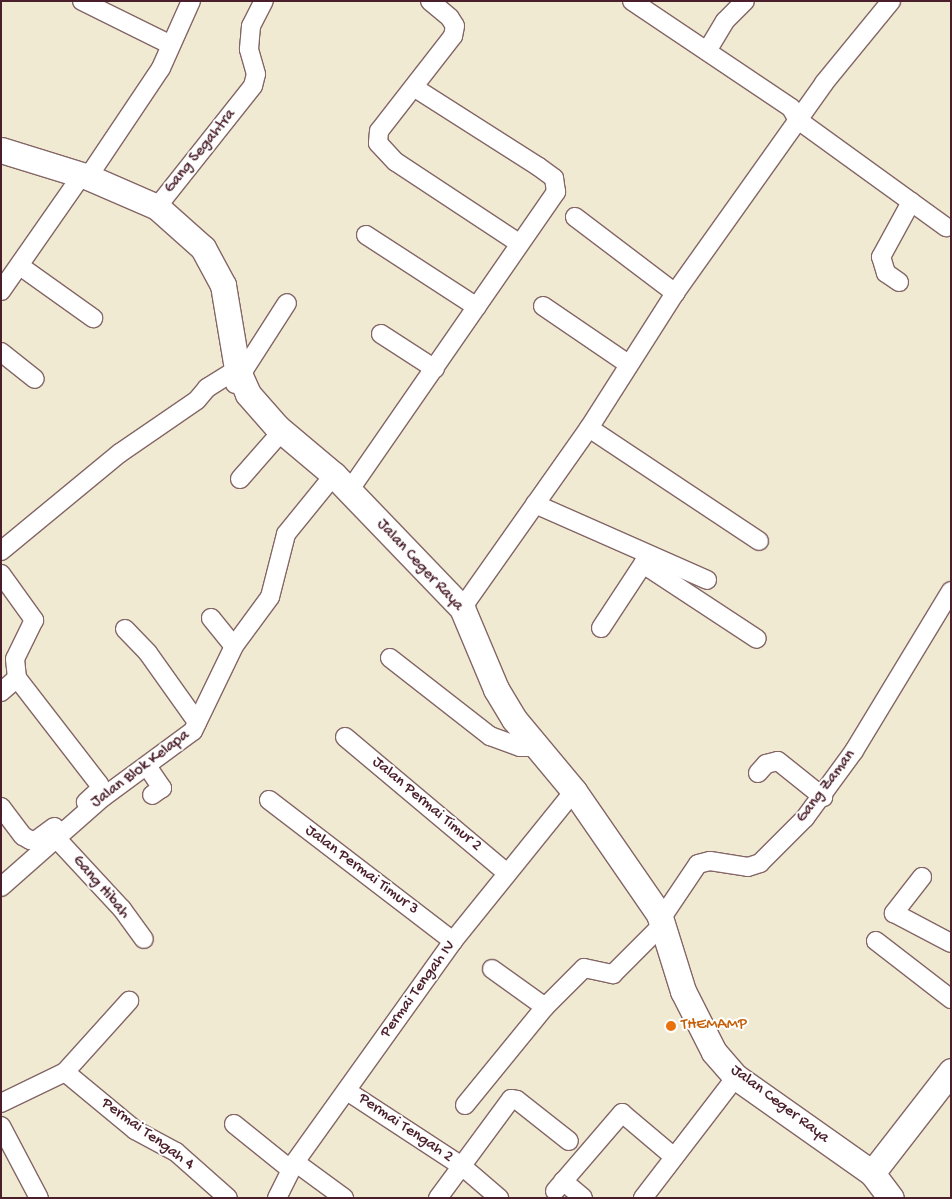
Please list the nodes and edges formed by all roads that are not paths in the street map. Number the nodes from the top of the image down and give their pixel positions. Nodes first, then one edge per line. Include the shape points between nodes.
1 (82, 1) edge
2 (191, 1) edge
3 (264, 1) edge
4 (430, 1) edge
5 (632, 1) edge
6 (745, 1) edge
7 (891, 1) edge
8 (171, 45) junction
9 (707, 51) junction
10 (415, 88) junction
11 (798, 120) junction
12 (1, 150) edge
13 (85, 176) junction
14 (912, 202) junction
15 (157, 207) junction
16 (575, 217) dead end
17 (946, 227) dead end
18 (366, 235) dead end
19 (519, 243) junction
20 (20, 266) junction
21 (899, 282) dead end
22 (1, 291) edge
23 (675, 293) junction
24 (287, 303) dead end
25 (543, 306) dead end
26 (477, 307) junction
27 (93, 318) dead end
28 (381, 334) dead end
29 (1, 352) edge
30 (628, 364) junction
31 (435, 369) junction
32 (242, 373) junction
33 (35, 379) dead end
34 (589, 428) junction
35 (282, 431) junction
36 (240, 479) dead end
37 (342, 483) junction
38 (535, 504) junction
39 (760, 541) dead end
40 (1, 551) edge
41 (646, 560) junction
42 (1, 574) edge
43 (707, 580) dead end
44 (951, 591) edge
45 (462, 608) junction
46 (211, 618) dead end
47 (601, 628) dead end
48 (125, 629) dead end
49 (756, 639) dead end
50 (234, 646) junction
51 (390, 658) dead end
52 (17, 678) junction
53 (1, 692) edge
54 (197, 722) junction
55 (345, 737) dead end
56 (537, 746) junction
57 (147, 766) junction
58 (758, 773) dead end
59 (574, 791) junction
60 (152, 795) dead end
61 (823, 797) junction
62 (269, 800) dead end
63 (1, 807) edge
64 (56, 838) junction
65 (507, 873) junction
66 (922, 877) dead end
67 (1, 887) edge
68 (659, 915) junction
69 (144, 939) dead end
70 (454, 941) junction
71 (876, 941) dead end
72 (951, 943) edge
73 (492, 969) dead end
74 (129, 1000) dead end
75 (951, 1000) edge
76 (545, 1007) junction
77 (951, 1071) edge
78 (65, 1072) junction
79 (736, 1077) junction
80 (347, 1091) junction
81 (1, 1103) edge
82 (465, 1105) dead end
83 (234, 1124) dead end
84 (1, 1126) edge
85 (570, 1141) dead end
86 (674, 1158) junction
87 (293, 1166) junction
88 (460, 1166) junction
89 (876, 1188) edge
90 (39, 1198) edge
91 (228, 1198) edge
92 (277, 1198) edge
93 (344, 1198) edge
94 (438, 1198) edge
95 (499, 1198) edge
96 (583, 1198) edge
97 (643, 1198) edge

1 - 8 street
2 - 8 street
3 - 15 street, Gang Segahtra via 250,26 249,48 256,80
4 - 10 street via 450,18 455,26 454,36
5 - 9 street
6 - 9 street via 725,21
7 - 11 street
8 - 13 street via 161,68
9 - 11 street via 791,108
10 - 19 street via 379,131 378,143 384,152
10 - 19 street, Jalan Blok Kelapa via 554,178 556,192
11 - 14 street
11 - 23 street
12 - 13 main road, Jalan Ceger Raya
13 - 15 main road, Jalan Ceger Raya
13 - 20 street
14 - 17 street
14 - 21 street via 881,257 886,273
15 - 32 main road, Jalan Ceger Raya via 203,248 214,266 223,285
16 - 23 street
18 - 26 street
19 - 26 street, Jalan Blok Kelapa
20 - 22 street
20 - 27 street
23 - 30 street
24 - 32 street
25 - 30 street
26 - 31 street, Jalan Blok Kelapa
28 - 31 street
29 - 33 street
30 - 34 street
31 - 37 street, Jalan Blok Kelapa
32 - 35 main road, Jalan Ceger Raya via 260,410
32 - 40 street via 207,388 197,400 120,453
34 - 38 street
34 - 39 street
35 - 36 street
35 - 37 main road, Jalan Ceger Raya
37 - 45 main road, Jalan Ceger Raya
37 - 50 street, Jalan Blok Kelapa via 286,534 270,597
38 - 41 street
38 - 45 street
41 - 43 street
41 - 47 street
41 - 49 street
42 - 52 street via 34,620 15,659
44 - 61 street, Gang Zaman
45 - 56 main road, Jalan Ceger Raya via 496,689 514,719
46 - 50 street
48 - 54 street via 148,653
50 - 54 street, Jalan Blok Kelapa
51 - 56 street via 490,736 520,747
52 - 53 street
52 - 63 street via 99,784 94,795 35,841 22,836
54 - 57 street, Jalan Blok Kelapa via 187,738
55 - 65 street, Jalan Permai Timur 2
56 - 59 main road, Jalan Ceger Raya
57 - 60 street via 162,788
57 - 64 street, Jalan Blok Kelapa via 102,798
58 - 61 street via 766,764 778,761
59 - 65 street, Permai Tengah IV
59 - 68 main road, Jalan Ceger Raya
61 - 68 street, Gang Zaman via 760,863 748,866 710,860 698,864
62 - 70 street, Jalan Permai Timur 3
64 - 67 street, Jalan Blok Kelapa
64 - 69 street, Gang Hibah via 122,909
65 - 70 street, Permai Tengah IV
66 - 72 street via 894,913
68 - 76 street, Gang Zaman via 614,974 584,968
68 - 79 main road, Jalan Ceger Raya via 698,1027
70 - 80 street, Permai Tengah IV
71 - 75 street
73 - 76 street
74 - 78 street
76 - 82 street, Gang Zaman
77 - 89 main road
78 - 81 street
78 - 91 street, Permai Tengah 4 via 136,1130 176,1152
79 - 86 street
79 - 89 main road, Jalan Ceger Raya
80 - 87 street, Permai Tengah IV
80 - 88 street, Permai Tengah 2
83 - 87 street
84 - 90 street
85 - 88 street via 517,1100 511,1099
86 - 96 street via 622,1113 559,1186
86 - 97 street
87 - 92 street, Permai Tengah IV
87 - 93 street
88 - 94 street
88 - 95 street, Permai Tengah 2

